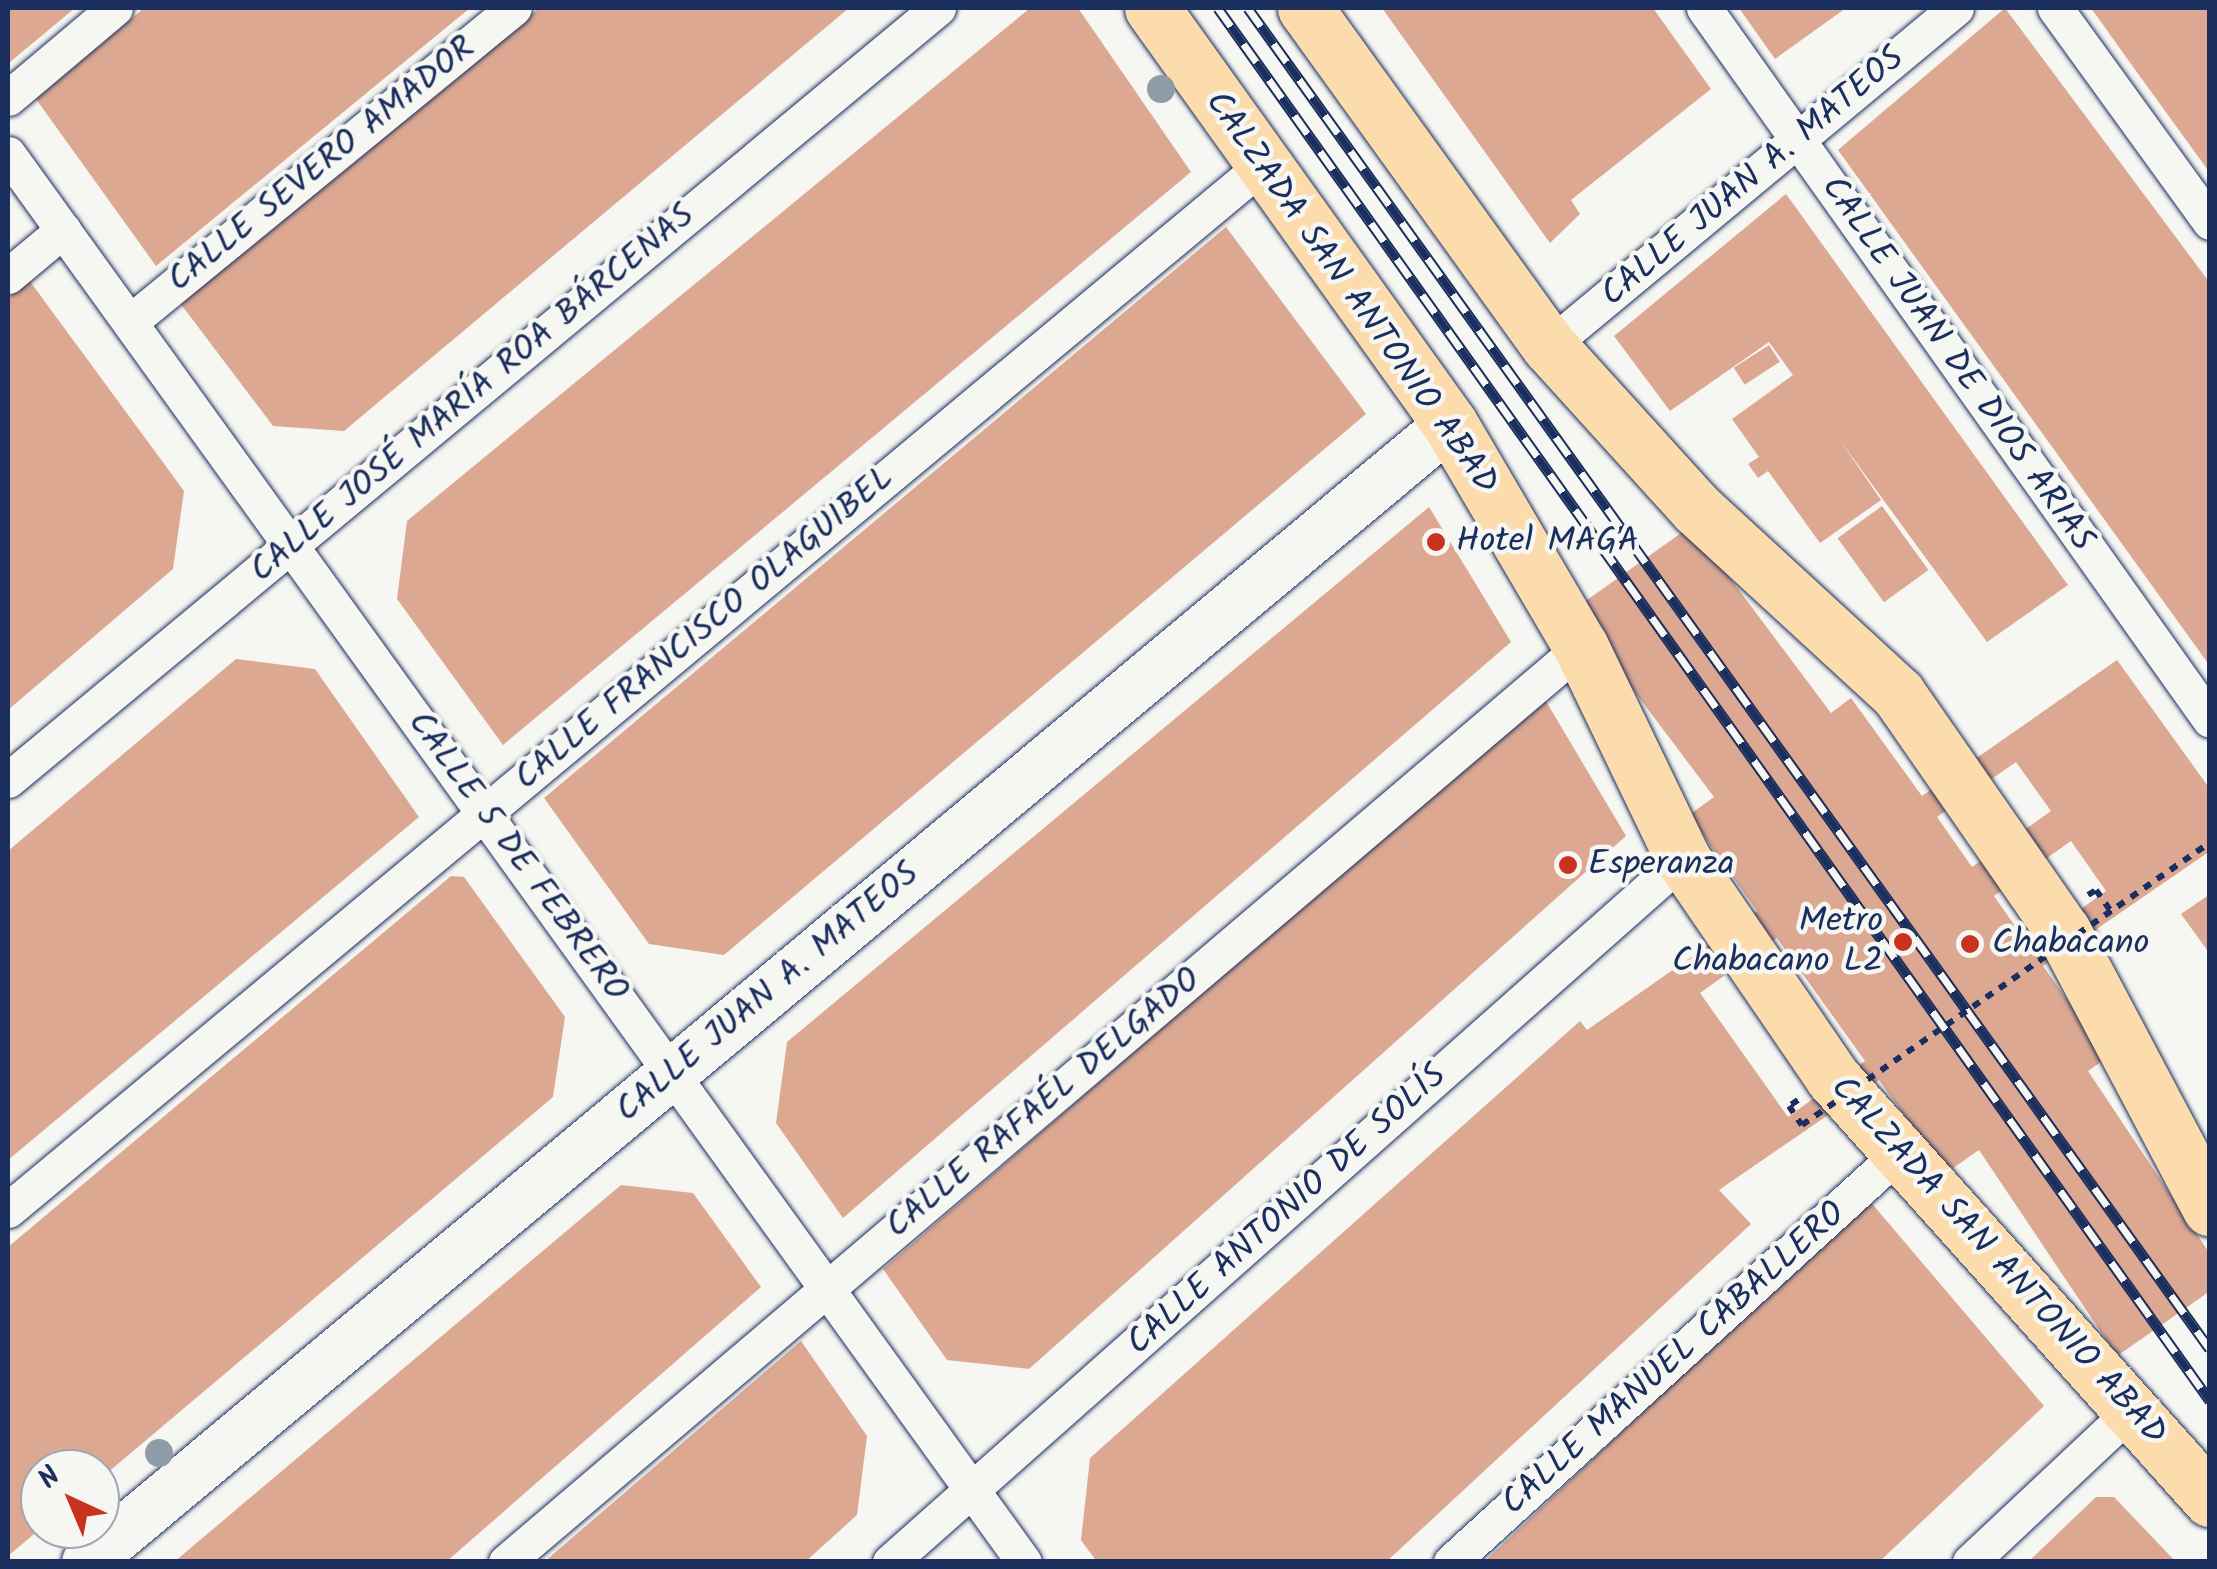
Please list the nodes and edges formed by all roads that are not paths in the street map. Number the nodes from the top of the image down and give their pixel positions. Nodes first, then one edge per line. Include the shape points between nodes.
1 (115, 8) edge
2 (514, 8) edge
3 (938, 8) edge
4 (1152, 8) edge
5 (1305, 8) edge
6 (1704, 8) edge
7 (1956, 8) edge
8 (2054, 8) edge
9 (8, 98) edge
10 (1799, 140) junction
11 (8, 154) edge
12 (1264, 164) junction
13 (2210, 222) edge
14 (63, 230) junction
15 (8, 276) edge
16 (130, 322) junction
17 (1549, 346) junction
18 (1450, 424) junction
19 (292, 544) junction
20 (1581, 647) junction
21 (2210, 720) edge
22 (8, 780) edge
23 (484, 813) junction
24 (1683, 859) junction
25 (674, 1072) junction
26 (2190, 1149) edge
27 (1896, 1156) junction
28 (2210, 1209) edge
29 (8, 1210) edge
30 (828, 1288) junction
31 (2131, 1411) junction
32 (970, 1490) junction
33 (2210, 1499) edge
34 (87, 1562) edge
35 (506, 1562) edge
36 (890, 1562) edge
37 (1024, 1562) edge
38 (1451, 1562) edge
39 (1970, 1562) edge

1 - 9 street
2 - 16 street, CALLE SEVERO AMADOR
3 - 19 street, CALLE JOSÉ MARÍA ROA BÁRCENAS
4 - 12 highway, CALZADA SAN ANTONIO ABAD
5 - 17 highway
6 - 10 street, CALLE JUAN DE DIOS ARIAS
7 - 10 street, CALLE JUAN A. MATEOS
8 - 13 street
10 - 17 street, CALLE JUAN A. MATEOS
10 - 21 street, CALLE JUAN DE DIOS ARIAS
11 - 14 street, CALLE 5 DE FEBRERO
12 - 18 highway, CALZADA SAN ANTONIO ABAD
12 - 23 street, CALLE FRANCISCO OLAGUIBEL
14 - 15 street
14 - 16 street, CALLE 5 DE FEBRERO
16 - 19 street, CALLE 5 DE FEBRERO
17 - 26 highway via 1696,509 1898,694 2063,931
18 - 20 highway, CALZADA SAN ANTONIO ABAD
18 - 25 street, CALLE JUAN A. MATEOS
19 - 22 street, CALLE JOSÉ MARÍA ROA BÁRCENAS
19 - 23 street, CALLE 5 DE FEBRERO
20 - 24 highway, CALZADA SAN ANTONIO ABAD
20 - 30 street, CALLE RAFAÉL DELGADO
23 - 25 street, CALLE 5 DE FEBRERO
23 - 29 street, CALLE FRANCISCO OLAGUIBEL
24 - 27 highway, CALZADA SAN ANTONIO ABAD
24 - 32 street, CALLE ANTONIO DE SOLÍS
25 - 30 street, CALLE 5 DE FEBRERO
25 - 34 street, CALLE JUAN A. MATEOS
26 - 28 highway
27 - 31 highway, CALZADA SAN ANTONIO ABAD
27 - 38 street, CALLE MANUEL CABALLERO
30 - 32 street, CALLE 5 DE FEBRERO
30 - 35 street, CALLE RAFAÉL DELGADO
31 - 33 highway, CALZADA SAN ANTONIO ABAD
31 - 39 street
32 - 36 street, CALLE ANTONIO DE SOLÍS
32 - 37 street, CALLE 5 DE FEBRERO

